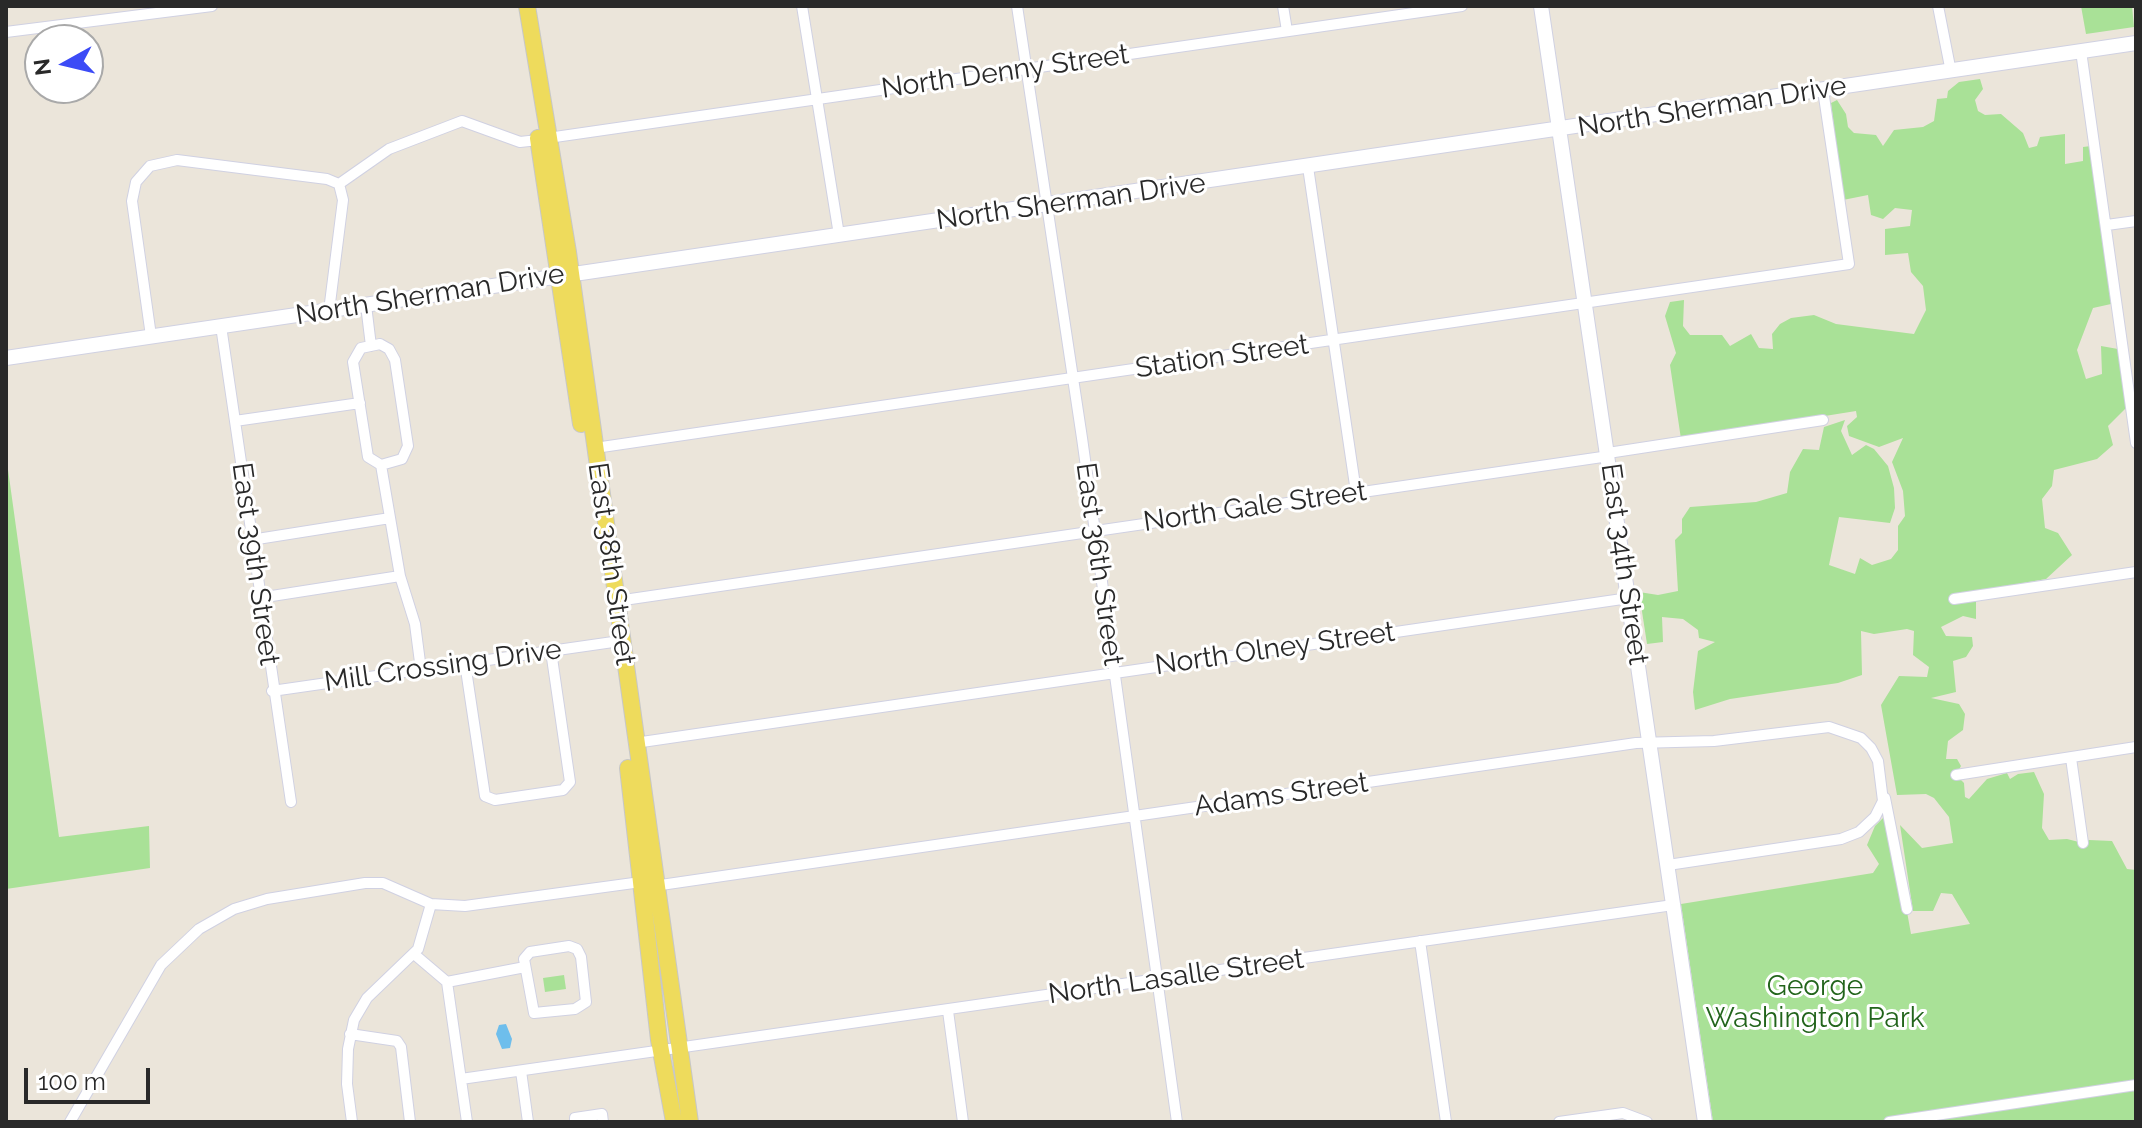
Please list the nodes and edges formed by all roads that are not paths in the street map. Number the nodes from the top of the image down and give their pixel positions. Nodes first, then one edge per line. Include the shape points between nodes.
1 (212, 6) edge
2 (518, 6) edge
3 (527, 6) edge
4 (802, 6) edge
5 (1017, 6) edge
6 (1283, 6) edge
7 (1462, 6) edge
8 (1541, 6) edge
9 (1938, 6) edge
10 (1287, 31) junction
11 (6, 32) edge
12 (2136, 43) edge
13 (2081, 51) junction
14 (1027, 69) junction
15 (1951, 72) junction
16 (1823, 90) junction
17 (817, 99) junction
18 (1560, 130) junction
19 (543, 139) junction
20 (1308, 167) junction
21 (339, 184) junction
22 (1048, 205) junction
23 (2136, 221) edge
24 (2107, 225) junction
25 (839, 235) junction
26 (565, 275) junction
27 (1586, 304) junction
28 (366, 305) junction
29 (329, 311) junction
30 (221, 326) junction
31 (151, 336) junction
32 (1333, 340) junction
33 (371, 346) junction
34 (6, 358) edge
35 (1073, 379) junction
36 (2133, 398) edge
37 (360, 403) junction
38 (1823, 420) dead end
39 (235, 421) junction
40 (2136, 443) edge
41 (595, 448) junction
42 (1608, 455) junction
43 (381, 465) junction
44 (1356, 492) junction
45 (390, 518) junction
46 (1094, 530) junction
47 (251, 540) junction
48 (2136, 572) edge
49 (400, 576) junction
50 (259, 598) junction
51 (1629, 598) junction
52 (1954, 599) dead end
53 (617, 601) junction
54 (613, 642) junction
55 (551, 651) junction
56 (465, 663) junction
57 (421, 670) junction
58 (1114, 673) junction
59 (272, 691) junction
60 (635, 743) junction
61 (1650, 743) junction
62 (2136, 747) edge
63 (2071, 758) junction
64 (1956, 775) dead end
65 (1884, 792) junction
66 (291, 802) dead end
67 (1135, 816) junction
68 (2083, 843) dead end
69 (1668, 865) junction
70 (648, 884) junction
71 (431, 904) junction
72 (1673, 905) junction
73 (1907, 909) dead end
74 (1420, 941) junction
75 (414, 954) junction
76 (525, 967) junction
77 (1157, 979) junction
78 (447, 982) junction
79 (948, 1011) junction
80 (350, 1034) junction
81 (679, 1049) junction
82 (661, 1052) junction
83 (521, 1071) junction
84 (461, 1079) junction
85 (2136, 1085) edge
86 (70, 1122) edge
87 (352, 1122) edge
88 (410, 1122) edge
89 (467, 1122) edge
90 (528, 1122) edge
91 (575, 1122) edge
92 (603, 1122) edge
93 (674, 1122) edge
94 (690, 1122) edge
95 (963, 1122) edge
96 (1177, 1122) edge
97 (1446, 1122) edge
98 (1559, 1122) edge
99 (1647, 1122) edge
100 (1705, 1122) edge
101 (1889, 1122) edge

1 - 11 street
2 - 19 main road, East 38th Street
3 - 19 main road, East 38th Street
4 - 17 street
5 - 14 street, East 36th Street
6 - 10 street
7 - 10 street, North Denny Street
8 - 18 main road, East 34th Street
9 - 15 street
10 - 14 street, North Denny Street
12 - 13 main road, North Sherman Drive
13 - 15 main road, North Sherman Drive
13 - 24 street
14 - 17 street, North Denny Street
14 - 22 street, East 36th Street
15 - 16 main road, North Sherman Drive
16 - 18 main road, North Sherman Drive
16 - 27 street, Station Street via 1849,264
17 - 19 street, North Denny Street
17 - 25 street
18 - 20 main road, North Sherman Drive
18 - 27 main road, East 34th Street
19 - 21 street, North Denny Street via 520,142 462,121 389,149
19 - 26 main road, East 38th Street
20 - 22 main road, North Sherman Drive
20 - 32 street
21 - 29 street via 343,200
21 - 31 street via 173,160 150,166 136,182 132,201
22 - 25 main road, North Sherman Drive
22 - 35 street, East 36th Street
23 - 24 street
24 - 36 street
25 - 26 main road, North Sherman Drive
26 - 28 main road, North Sherman Drive
26 - 41 main road, East 38th Street
26 - 54 main road, East 38th Street
27 - 32 street, Station Street
27 - 42 main road, East 34th Street
28 - 29 main road, North Sherman Drive
28 - 33 street
29 - 30 main road, North Sherman Drive
30 - 31 main road, North Sherman Drive
30 - 39 street, East 39th Street
31 - 34 main road, North Sherman Drive
32 - 35 street, Station Street
32 - 44 street
33 - 37 street via 361,348 353,362
33 - 43 street via 384,346 393,354 408,446 402,459
35 - 41 street, Station Street
35 - 46 street, East 36th Street
36 - 40 street
37 - 39 street
37 - 43 street via 368,457
38 - 42 street, North Gale Street
39 - 47 street, East 39th Street
41 - 53 main road, East 38th Street
42 - 44 street, North Gale Street
42 - 51 main road, East 34th Street
43 - 45 street
44 - 46 street, North Gale Street
45 - 47 street
45 - 49 street
46 - 53 street, North Gale Street
46 - 58 street, East 36th Street
47 - 50 street, East 39th Street
48 - 52 street
49 - 50 street
49 - 57 street via 415,624
50 - 59 street, East 39th Street
51 - 58 street, North Olney Street
51 - 61 main road, East 34th Street
53 - 60 main road, East 38th Street
54 - 55 street, Mill Crossing Drive
54 - 70 main road, East 38th Street
55 - 56 street, Mill Crossing Drive
55 - 56 street via 570,782 563,790 495,800 487,798
56 - 57 street, Mill Crossing Drive
57 - 59 street, Mill Crossing Drive
58 - 60 street, North Olney Street
58 - 67 street, East 36th Street
59 - 66 street, East 39th Street
60 - 70 main road, East 38th Street
61 - 65 street, Adams Street via 1829,727 1861,738 1878,761
61 - 67 street, Adams Street
61 - 69 main road, East 34th Street
62 - 63 street
63 - 64 street
63 - 68 street
65 - 69 street via 1873,819 1847,837
65 - 73 street, Adams Street
67 - 70 street, Adams Street
67 - 77 street, East 36th Street
69 - 72 main road, East 34th Street
70 - 71 street, Adams Street via 483,905
70 - 81 main road, East 38th Street
70 - 82 main road, East 38th Street
71 - 75 street
71 - 86 street via 383,883 234,909 199,929 149,983
72 - 74 street, North Lasalle Street
72 - 100 main road, East 34th Street
74 - 77 street, North Lasalle Street
74 - 97 street
75 - 78 street
75 - 80 street via 367,998
76 - 76 street via 534,1013 575,1009 586,1002 577,949 530,952
76 - 78 street
77 - 79 street, North Lasalle Street
77 - 96 street, East 36th Street
78 - 84 street
79 - 81 street, North Lasalle Street
79 - 95 street
80 - 87 street via 347,1084
80 - 88 street via 397,1041
81 - 82 street, North Lasalle Street
81 - 94 main road, East 38th Street
82 - 83 street, North Lasalle Street
82 - 93 main road, East 38th Street
83 - 84 street, North Lasalle Street
83 - 90 street
84 - 89 street
85 - 101 street
91 - 92 street via 602,1114
98 - 99 street via 1623,1113

